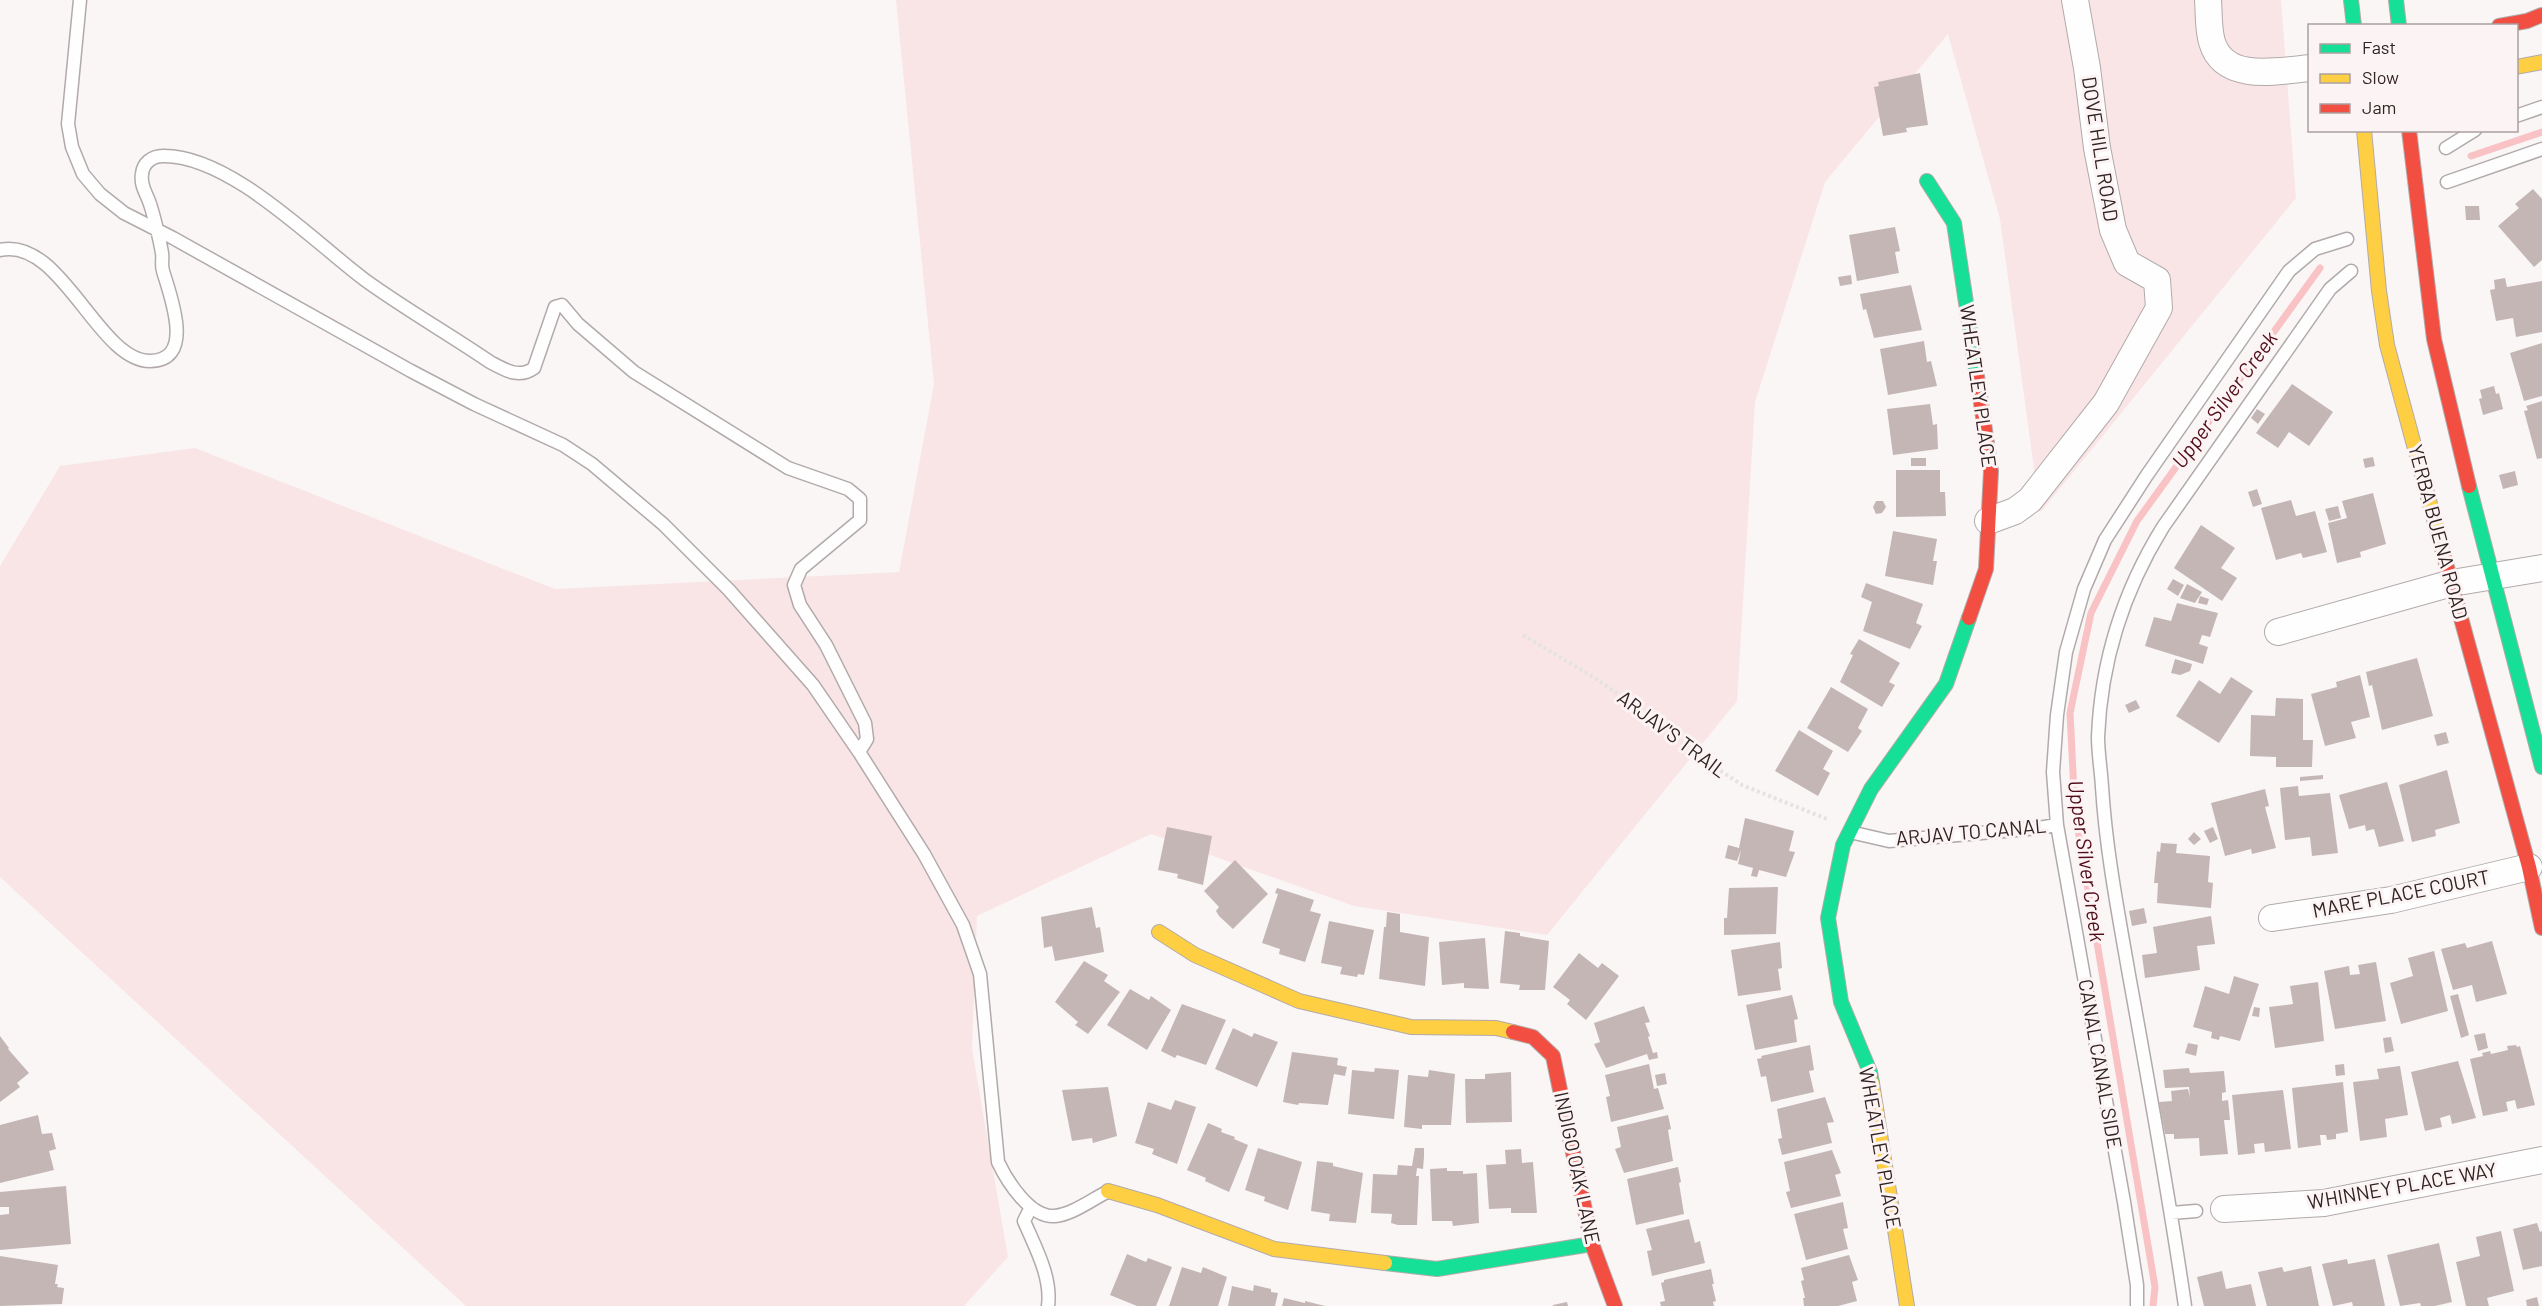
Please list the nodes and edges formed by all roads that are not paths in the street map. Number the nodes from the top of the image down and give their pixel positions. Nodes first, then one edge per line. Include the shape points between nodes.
1 (80, 0) edge
2 (2075, 0) edge
3 (2208, 0) edge
4 (2351, 0) edge
5 (2396, 0) edge
6 (2542, 15) edge
7 (2354, 24) edge
8 (2399, 24) edge
9 (2510, 24) edge
10 (2542, 62) edge
11 (2518, 67) edge
12 (2308, 68) edge
13 (2542, 107) edge
14 (2518, 116) edge
15 (2364, 132) edge
16 (2409, 132) edge
17 (2472, 132) edge
18 (2446, 148) dead end
19 (2542, 149) edge
20 (1928, 181) dead end
21 (2447, 182) dead end
22 (156, 230) junction
23 (2347, 239) dead end
24 (0, 250) edge
25 (2351, 271) dead end
26 (1988, 521) junction
27 (2542, 567) edge
28 (2491, 576) junction
29 (2452, 583) junction
30 (2278, 632) dead end
31 (860, 752) junction
32 (2542, 767) edge
33 (2057, 825) junction
34 (1850, 832) junction
35 (2529, 867) junction
36 (2272, 918) dead end
37 (2542, 928) edge
38 (1159, 932) dead end
39 (2542, 1160) edge
40 (1108, 1191) joint
41 (1031, 1207) junction
42 (2224, 1209) dead end
43 (2196, 1211) dead end
44 (2171, 1213) junction
45 (1592, 1244) junction
46 (1048, 1306) edge
47 (1615, 1306) edge
48 (1907, 1306) edge
49 (2137, 1306) edge
50 (2184, 1306) edge

1 - 22 lane via 68,124 72,147 83,174 100,194 124,213
2 - 26 street, DOVE HILL ROAD via 2113,230 2127,263 2157,280 2159,308 2106,403 2030,500 2015,511
3 - 12 street via 2212,42 2220,57 2233,67 2249,72
4 - 7 main road
5 - 8 main road
6 - 9 main road
10 - 11 main road
13 - 14 lane
15 - 29 main road, YERBA BUENA ROAD via 2387,345
16 - 28 main road, YERBA BUENA ROAD via 2434,339
17 - 18 lane
19 - 21 lane
20 - 26 main road, WHEATLEY PLACE via 1954,223 1992,471
22 - 24 lane via 177,325 173,349 158,361 128,355 30,253
22 - 31 lane via 411,371 563,445 592,464 663,524 729,590 813,685
22 - 31 lane via 143,188 144,165 161,156 204,165 296,222 364,278 509,372 521,374 534,368 555,308 562,305 578,324 634,372 788,468 848,489 860,499 860,520 796,576 795,594 865,723 867,739
23 - 33 lane, CANAL CANAL SIDE via 2315,249 2289,271 2106,540 2084,589 2066,652 2052,772
25 - 44 lane via 2330,289 2163,527 2120,616 2107,662 2098,738 2104,820
26 - 34 main road, WHEATLEY PLACE via 1986,569 1946,684 1871,789
27 - 28 street
28 - 29 street
28 - 32 main road, YERBA BUENA ROAD
29 - 30 street
29 - 35 main road, YERBA BUENA ROAD
31 - 41 lane via 963,925 980,974 998,1162 1010,1186
33 - 34 lane, ARJAV TO CANAL via 1889,841
33 - 49 lane, CANAL CANAL SIDE via 2120,1178
34 - 48 main road, WHEATLEY PLACE via 1843,844 1828,918 1841,1002 1870,1072
35 - 36 street, MARE PLACE COURT via 2391,900
35 - 37 main road, YERBA BUENA ROAD
38 - 45 main road, INDIGO OAK LANE via 1195,955 1299,1001 1411,1027 1496,1028 1533,1037 1553,1056
39 - 42 street, WHINNEY PLACE WAY via 2324,1203
40 - 41 lane via 1069,1212 1052,1216
40 - 45 main road via 1274,1249 1437,1269
41 - 46 lane via 1024,1221 1042,1264
43 - 44 lane
44 - 50 lane
45 - 47 main road, INDIGO OAK LANE

